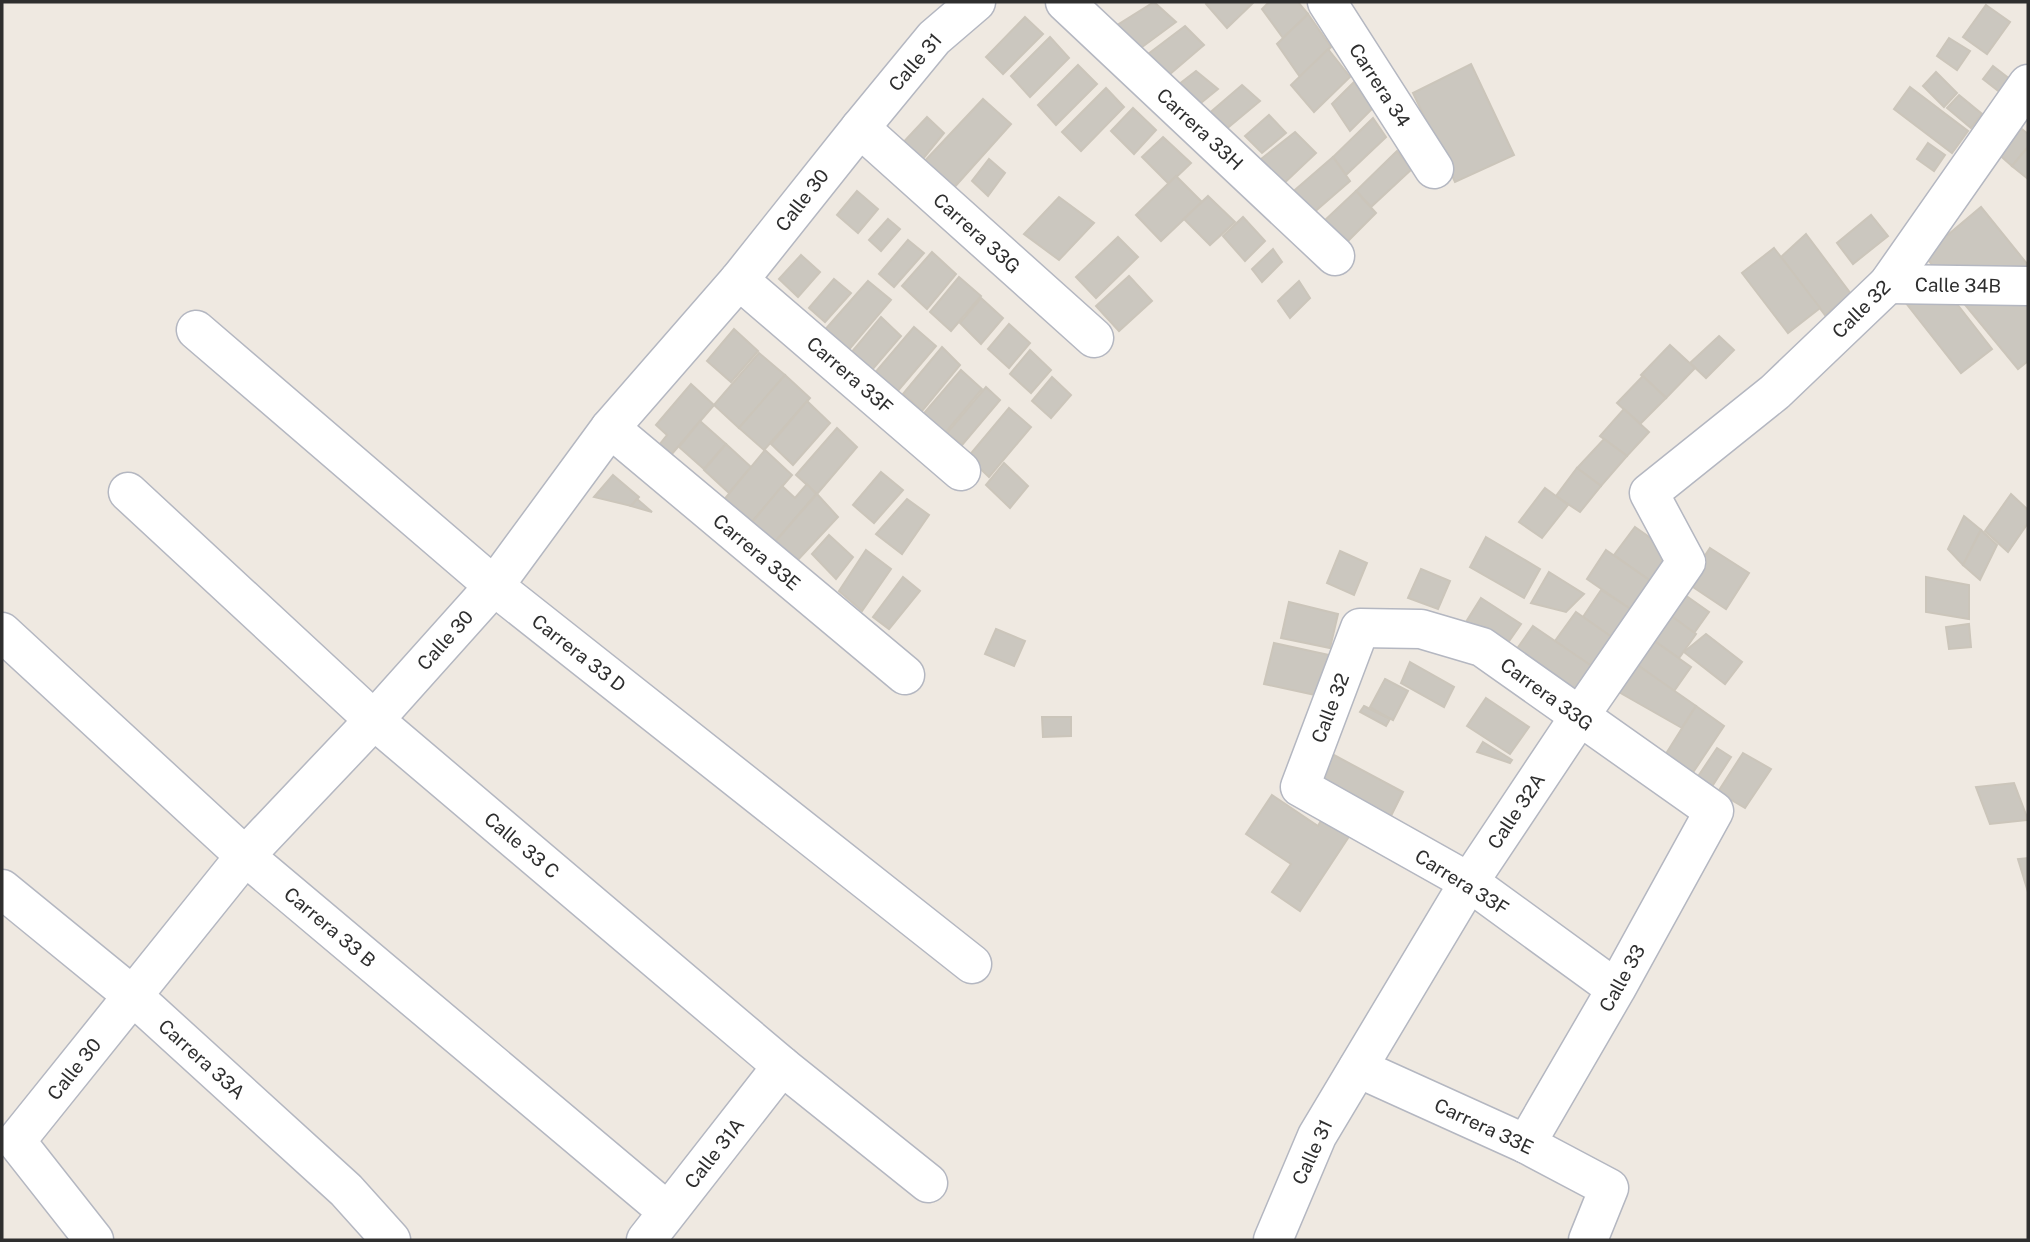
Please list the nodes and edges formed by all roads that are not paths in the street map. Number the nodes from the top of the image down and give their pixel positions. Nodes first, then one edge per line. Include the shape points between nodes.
1 (976, 2) edge
2 (1065, 2) edge
3 (1327, 2) edge
4 (2028, 84) edge
5 (859, 128) junction
6 (1434, 169) dead end
7 (1335, 256) dead end
8 (739, 280) junction
9 (1888, 284) junction
10 (2028, 286) edge
11 (195, 330) dead end
12 (1094, 338) dead end
13 (610, 428) junction
14 (961, 471) dead end
15 (128, 492) dead end
16 (1686, 562) joint
17 (494, 586) junction
18 (1360, 628) joint
19 (2, 632) edge
20 (905, 676) dead end
21 (1578, 717) junction
22 (374, 720) junction
23 (1300, 787) joint
24 (1714, 811) joint
25 (245, 856) junction
26 (1469, 882) junction
27 (2, 889) edge
28 (972, 964) dead end
29 (1616, 989) junction
30 (133, 996) junction
31 (782, 1066) junction
32 (1358, 1068) junction
33 (1526, 1144) junction
34 (928, 1183) dead end
35 (657, 1226) edge
36 (94, 1240) edge
37 (391, 1240) edge
38 (1273, 1240) edge
39 (1588, 1240) edge

1 - 5 street, Calle 31 via 934,38
2 - 7 street, Carrera 33H
3 - 6 street, Carrera 34
4 - 9 street, Calle 32
5 - 8 street, Calle 30
5 - 12 street, Carrera 33G
8 - 13 street, Calle 30
8 - 14 street, Carrera 33F
9 - 10 street, Calle 34B
9 - 16 street, Calle 32 via 1775,391 1649,493
11 - 17 street, Carrera 33 D
13 - 17 street, Calle 30
13 - 20 street, Carrera 33E
15 - 22 street, Calle 33 C
16 - 21 street, Calle 32A
17 - 22 street, Calle 30
17 - 28 street, Carrera 33 D
18 - 21 street, Carrera 33G via 1421,629 1482,647
18 - 23 street, Calle 32
19 - 25 street, Carrera 33 B
21 - 24 street, Carrera 33G
21 - 26 street, Calle 32A
22 - 25 street, Calle 30
22 - 31 street, Calle 33 C
23 - 26 street, Carrera 33F
24 - 29 street, Calle 33
25 - 30 street, Calle 30
25 - 35 street, Carrera 33 B
26 - 29 street, Carrera 33F
26 - 32 street, Calle 32A
27 - 30 street, Carrera 33A
29 - 33 street, Calle 33
30 - 36 street, Calle 30 via 16,1141
30 - 37 street, Carrera 33A via 346,1190
31 - 34 street, Calle 33 C
31 - 35 street, Calle 31A
32 - 33 street, Carrera 33E
32 - 38 street, Calle 31 via 1317,1136
33 - 39 street, Carrera 33E via 1609,1188

